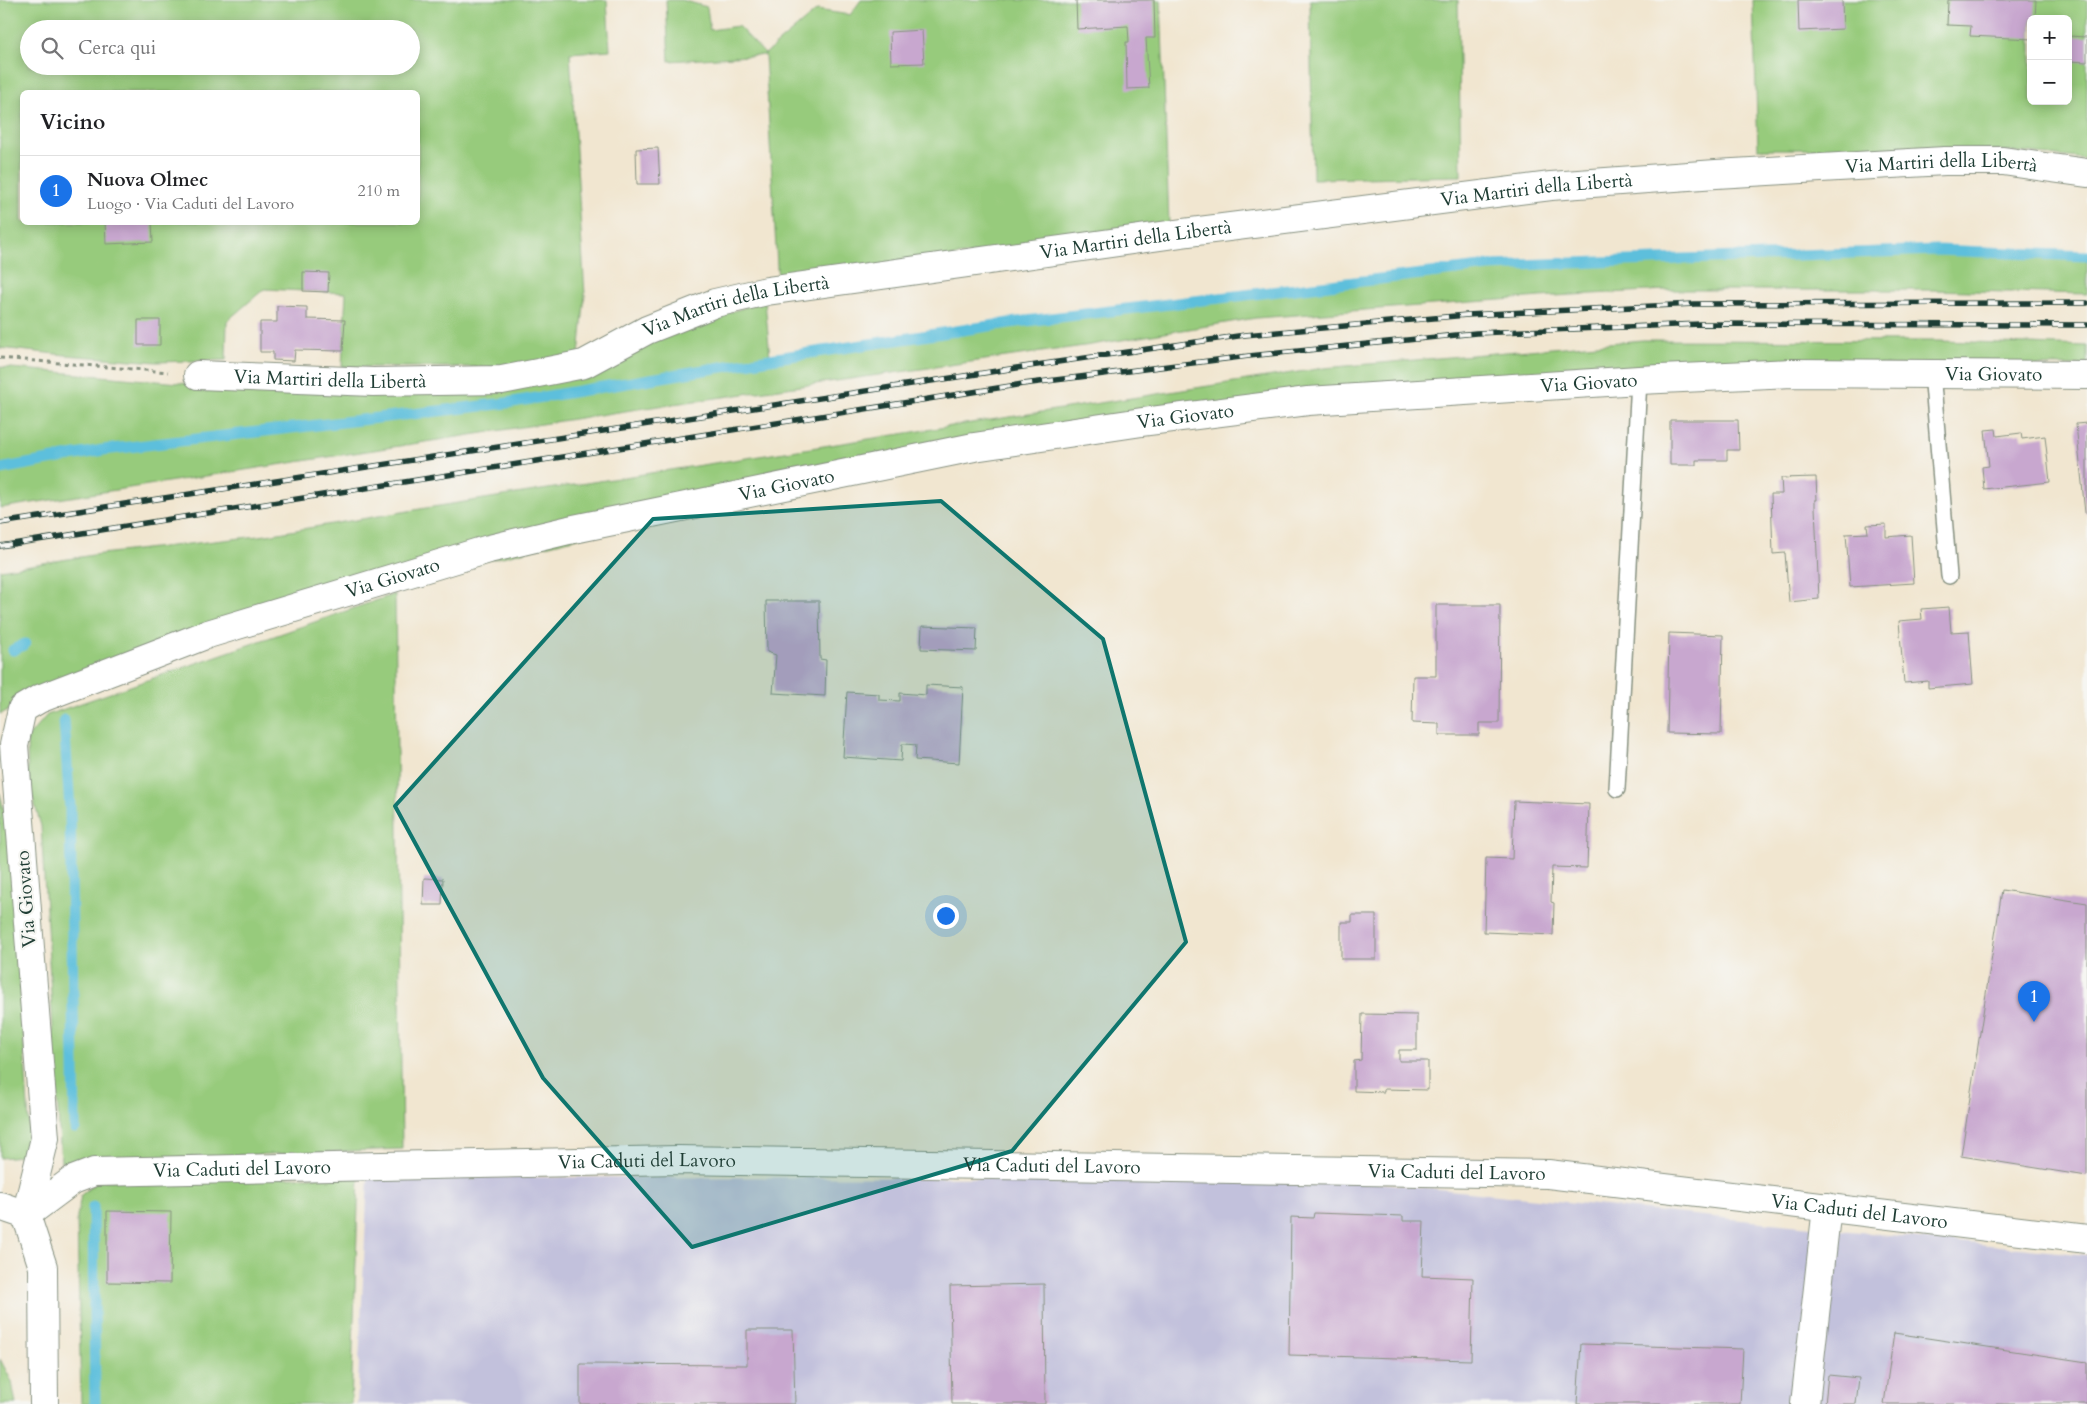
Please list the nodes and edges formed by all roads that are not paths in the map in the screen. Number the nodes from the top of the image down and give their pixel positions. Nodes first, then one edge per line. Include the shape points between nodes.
1 (2087, 173) edge
2 (1932, 372) junction
3 (198, 374) road end
4 (2087, 375) edge
5 (1639, 380) junction
6 (1949, 576) dead end
7 (1617, 790) dead end
8 (0, 1206) edge
9 (1827, 1207) junction
10 (26, 1215) junction
11 (2087, 1239) edge
12 (44, 1404) edge
13 (1805, 1404) edge

1 - 3 street, Via Martiri della Libertà via 2003,161 1946,161 1551,186 1173,234 767,291 715,303 647,330 584,364 502,380 373,382
2 - 4 street, Via Giovato
2 - 5 street, Via Giovato via 1792,373
2 - 6 lane
5 - 7 lane
5 - 10 street, Via Giovato via 1308,401 974,447 489,548 208,634 39,699 22,709 14,745 45,1138
8 - 10 street
9 - 10 street, Via Caduti del Lavoro via 1548,1174 678,1160 94,1172 73,1180
9 - 11 street, Via Caduti del Lavoro
9 - 13 street
10 - 12 street via 43,1266

